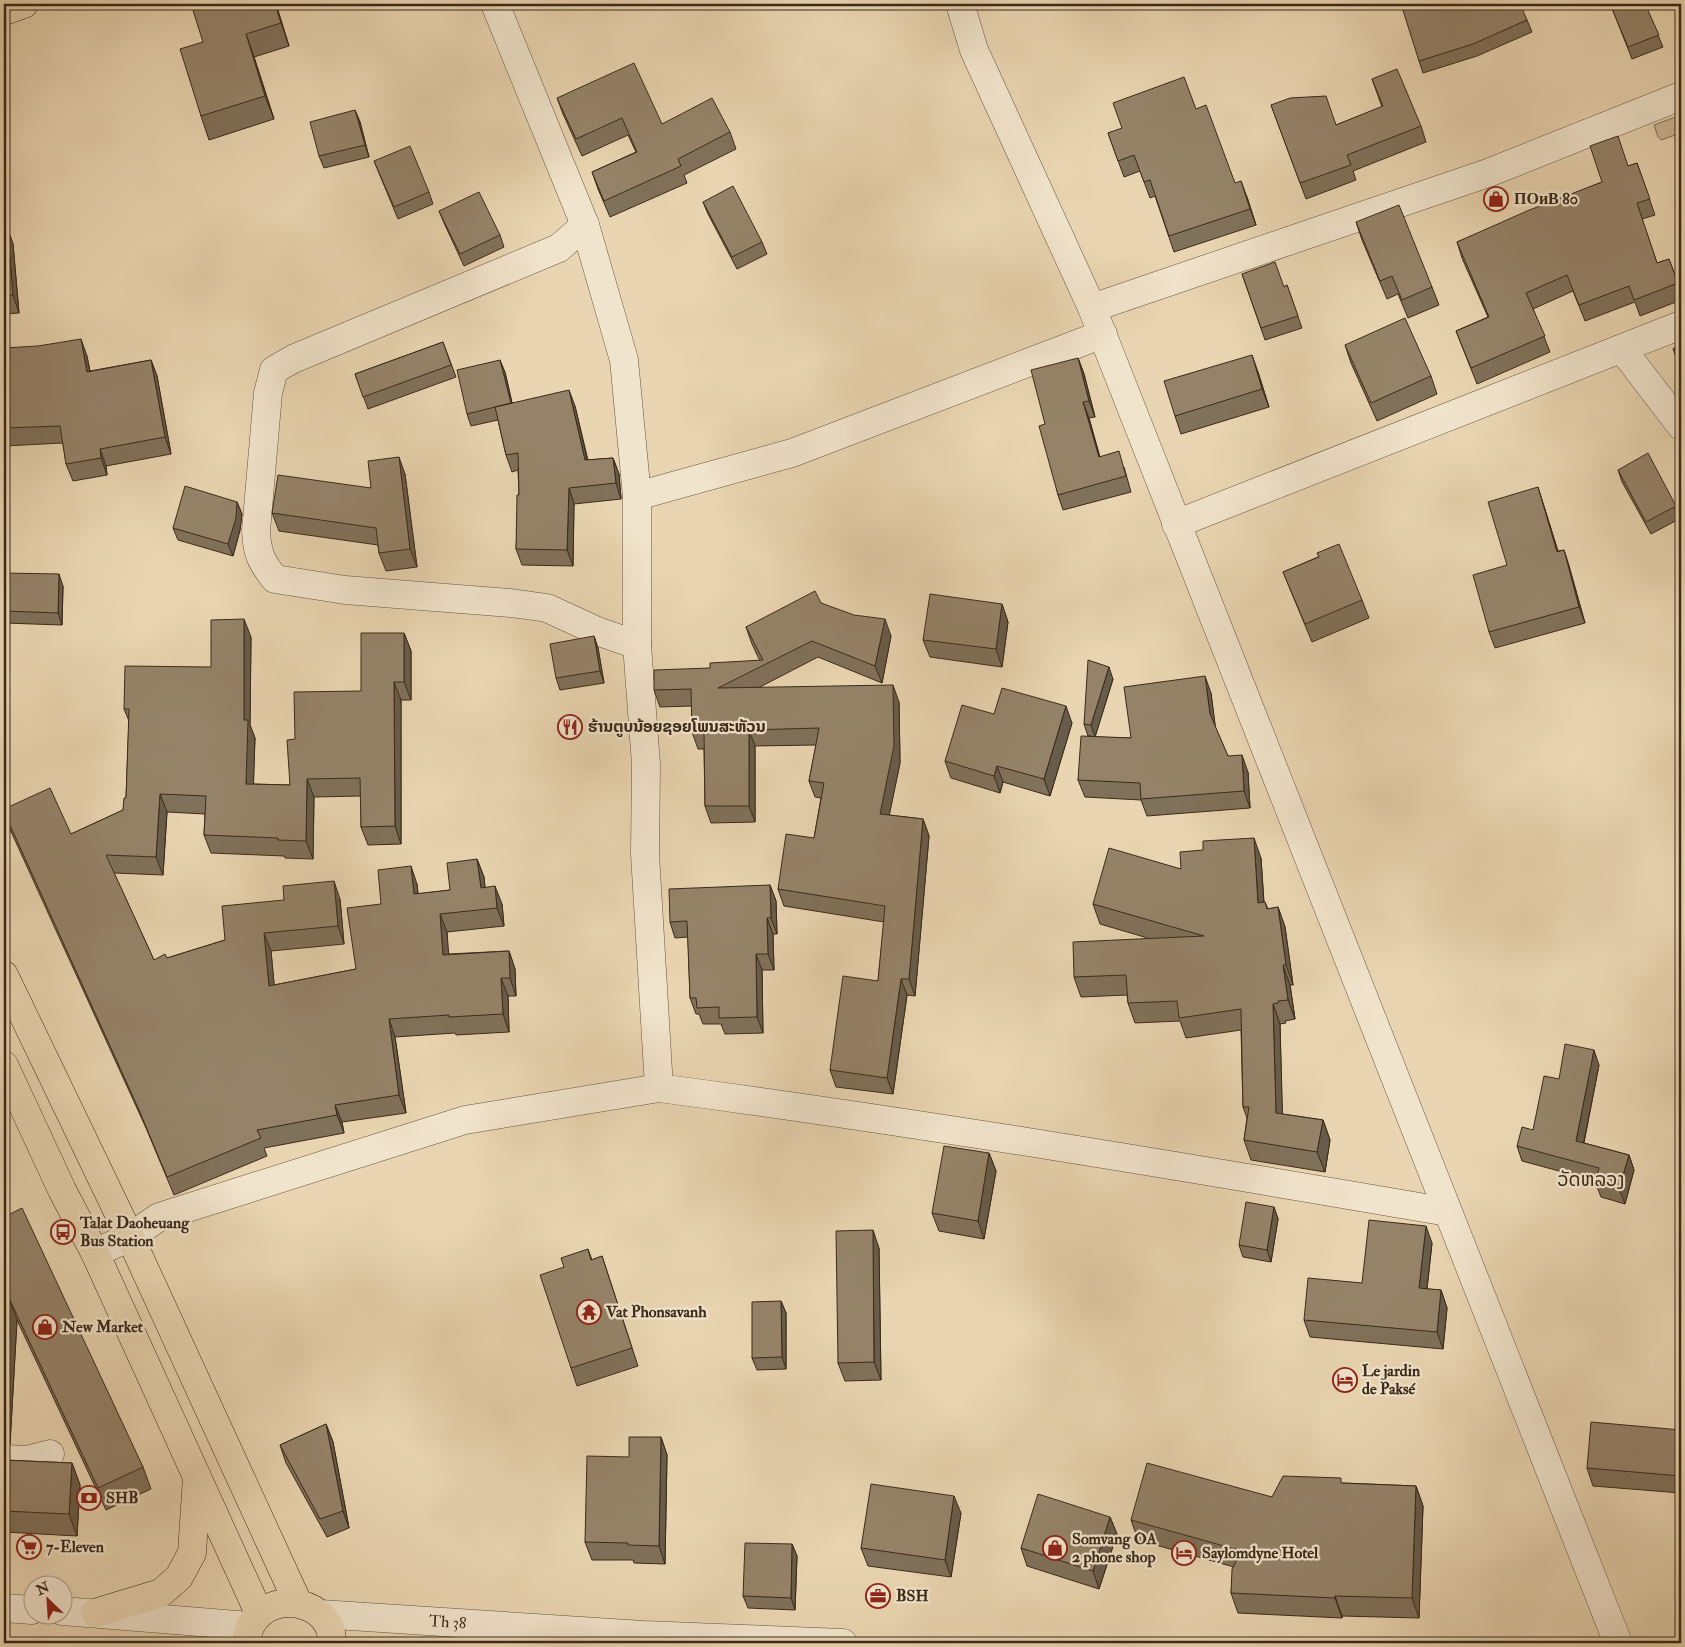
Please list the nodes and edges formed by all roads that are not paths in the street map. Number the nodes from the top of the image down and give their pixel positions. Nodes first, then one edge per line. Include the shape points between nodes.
1 (24, 4) edge
2 (495, 4) edge
3 (960, 4) edge
4 (4, 11) edge
5 (1681, 96) edge
6 (585, 225) junction
7 (1092, 308) junction
8 (1681, 325) edge
9 (1103, 334) junction
10 (1622, 348) junction
11 (1681, 426) edge
12 (638, 496) junction
13 (1176, 524) junction
14 (637, 645) junction
15 (4, 975) edge
16 (4, 1065) edge
17 (659, 1088) junction
18 (1448, 1212) junction
19 (130, 1237) junction
20 (95, 1253) junction
21 (50, 1454) dead end
22 (4, 1459) edge
23 (197, 1477) junction
24 (4, 1608) edge
25 (309, 1608) junction
26 (22, 1609) edge
27 (72, 1612) edge
28 (95, 1613) junction
29 (252, 1627) edge
30 (643, 1639) edge
31 (332, 1643) edge
32 (843, 1643) edge
33 (1618, 1643) edge

1 - 4 main road
2 - 6 street
3 - 7 street via 974,50
5 - 7 street via 1488,173
6 - 12 street via 624,360
6 - 14 street via 559,248 293,359 274,370 268,393 256,547 263,564 275,579 345,590 547,608
7 - 9 street
8 - 10 street
9 - 12 street via 792,453
9 - 13 street
10 - 11 street
10 - 13 street
12 - 14 street
13 - 18 street
14 - 17 street via 646,764 645,854
15 - 19 main road
16 - 20 main road
17 - 18 street via 832,1111
17 - 19 street via 465,1120 159,1216
18 - 33 street
19 - 20 street
19 - 25 main road
20 - 23 main road
21 - 22 street via 27,1460
23 - 28 main road via 192,1553 180,1576 161,1593
23 - 29 main road
24 - 26 street
25 - 29 main road via 278,1603
25 - 30 street, Th 38
25 - 31 main road via 328,1625
27 - 28 street
28 - 29 street
30 - 32 street, Th 38

